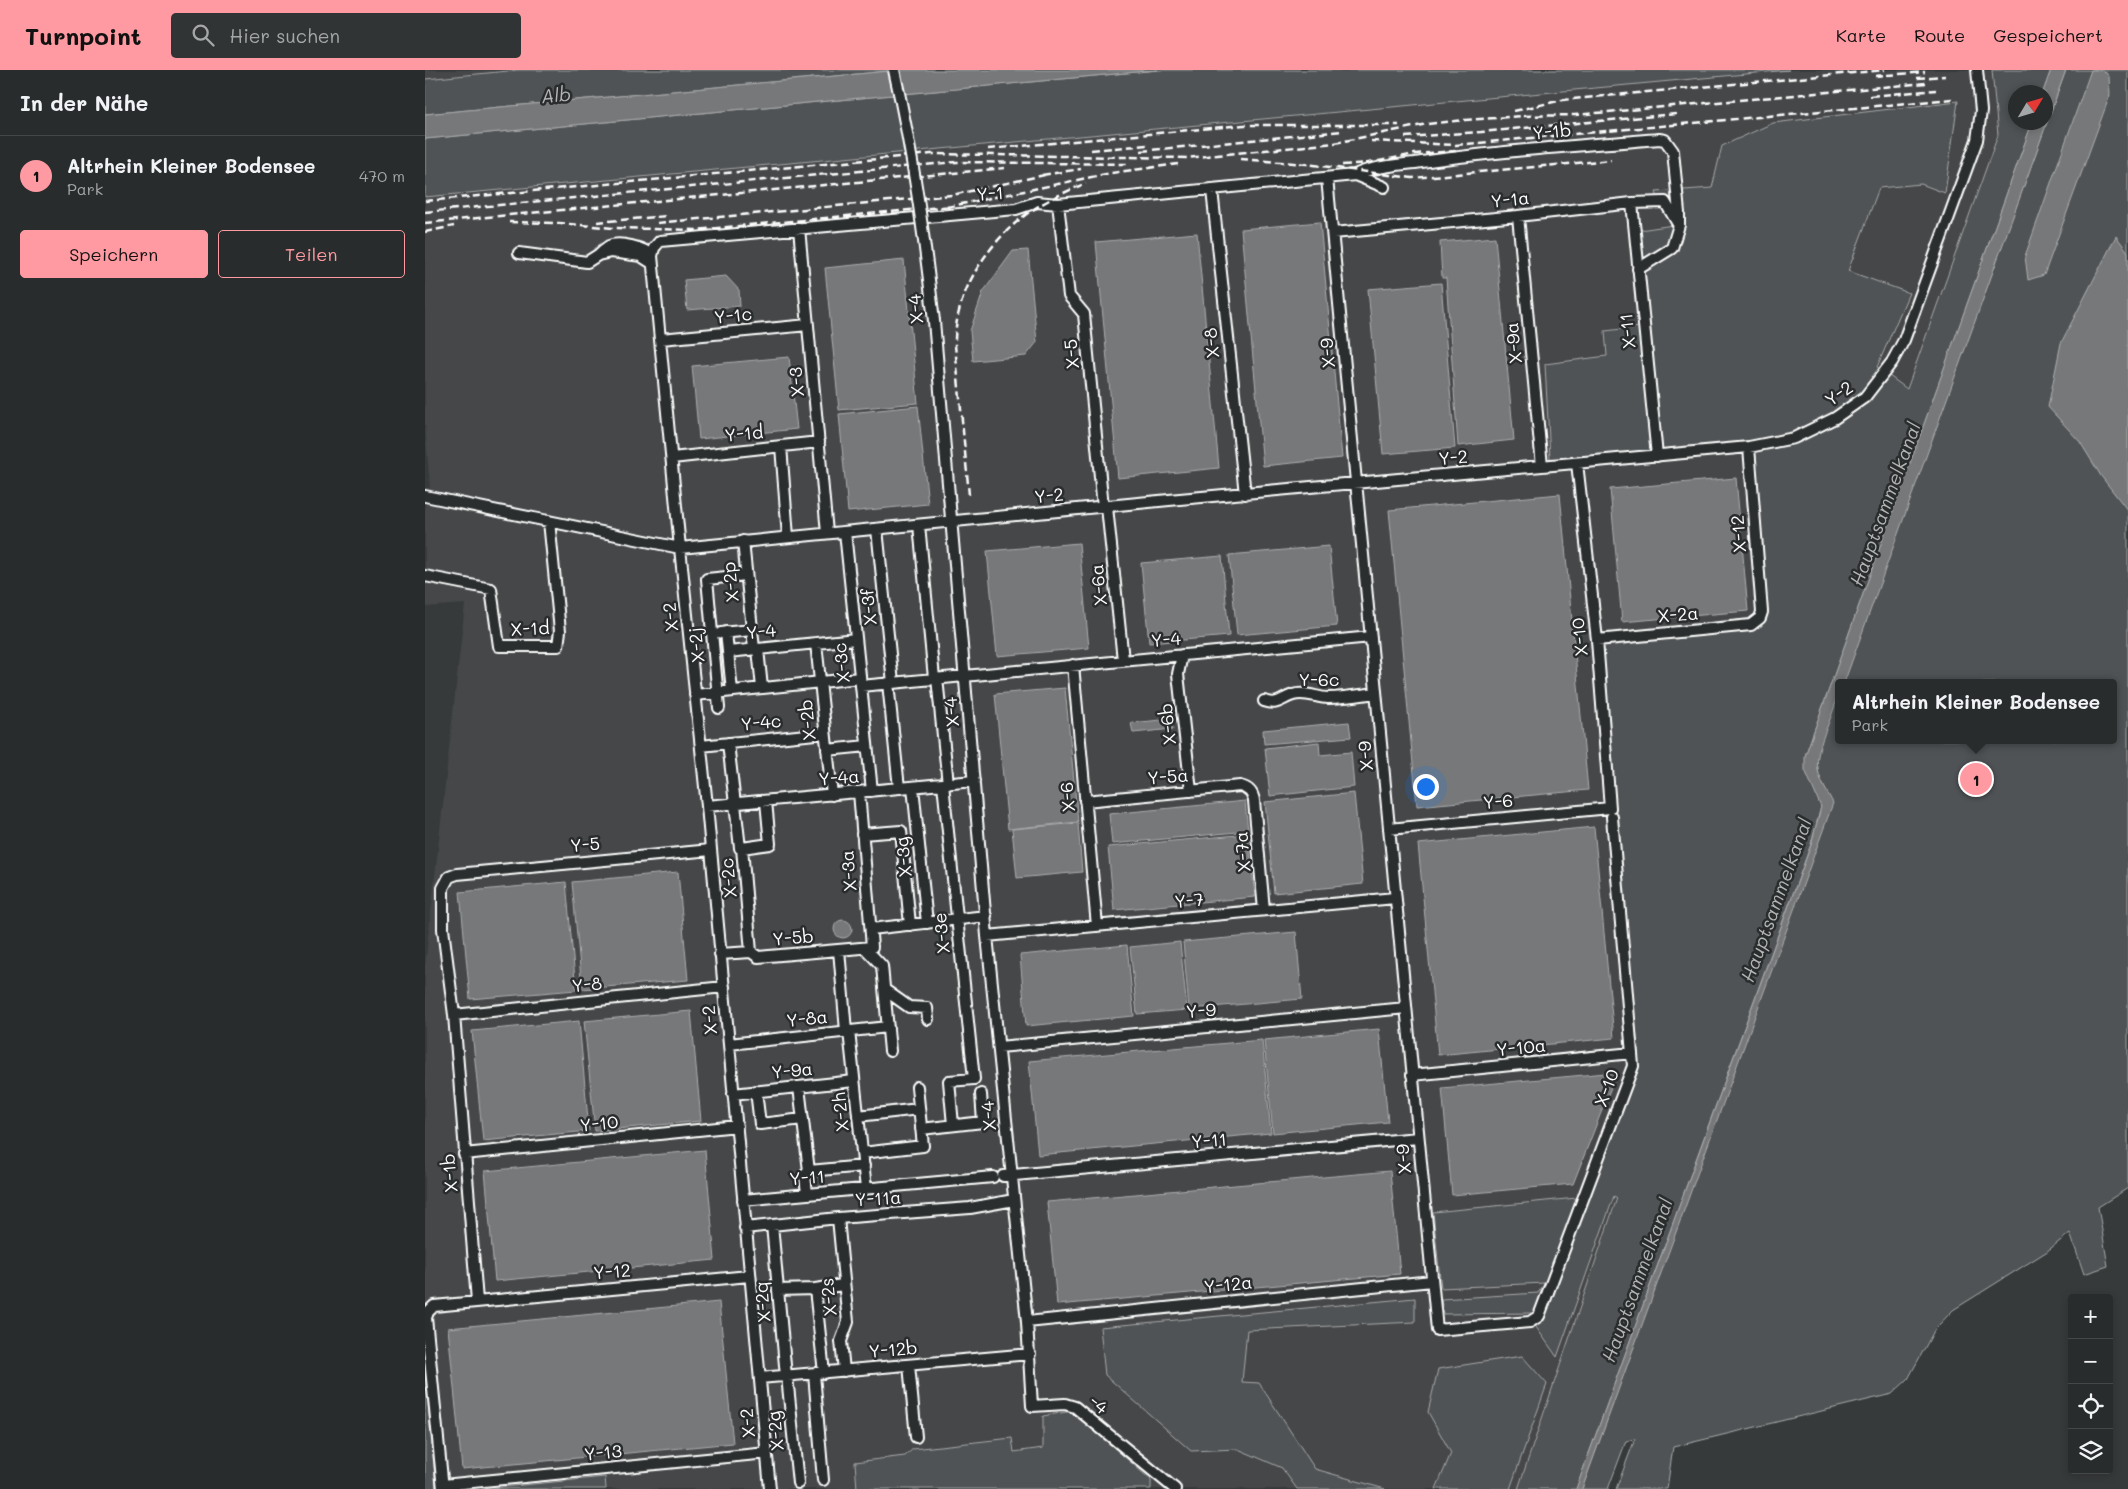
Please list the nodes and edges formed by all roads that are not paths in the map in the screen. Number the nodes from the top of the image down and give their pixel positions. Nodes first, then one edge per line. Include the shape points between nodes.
1 (894, 70) edge
2 (1977, 70) edge
3 (1355, 175) junction
4 (1327, 178) junction
5 (1383, 187) dead end
6 (1212, 190) junction
7 (1632, 203) junction
8 (1058, 204) junction
9 (1518, 216) junction
10 (1679, 225) junction
11 (799, 228) junction
12 (1333, 233) junction
13 (656, 244) joint
14 (519, 253) dead end
15 (652, 259) junction
16 (1638, 269) junction
17 (808, 325) junction
18 (661, 340) junction
19 (819, 442) junction
20 (781, 446) junction
21 (1749, 447) junction
22 (1657, 456) junction
23 (672, 458) junction
24 (1577, 463) junction
25 (1543, 466) junction
26 (1357, 484) junction
27 (1245, 494) junction
28 (425, 496) edge
29 (1105, 507) junction
30 (549, 521) junction
31 (952, 522) junction
32 (919, 525) junction
33 (877, 529) junction
34 (845, 532) junction
35 (827, 533) junction
36 (788, 537) junction
37 (743, 542) junction
38 (681, 548) junction
39 (747, 575) junction
40 (425, 576) edge
41 (1760, 618) joint
42 (752, 630) junction
43 (726, 632) junction
44 (712, 633) junction
45 (1371, 637) junction
46 (856, 639) junction
47 (1597, 640) junction
48 (816, 643) junction
49 (756, 649) junction
50 (728, 652) junction
51 (1182, 655) junction
52 (1123, 660) junction
53 (1073, 665) junction
54 (965, 675) junction
55 (936, 678) junction
56 (820, 682) junction
57 (860, 682) junction
58 (891, 683) junction
59 (762, 688) junction
60 (732, 691) junction
61 (718, 692) junction
62 (1376, 694) junction
63 (695, 695) junction
64 (1264, 701) dead end
65 (719, 708) dead end
66 (825, 733) junction
67 (728, 743) junction
68 (701, 746) junction
69 (867, 746) junction
70 (827, 750) junction
71 (974, 781) junction
72 (945, 784) junction
73 (913, 787) junction
74 (899, 788) junction
75 (872, 791) junction
76 (1191, 791) junction
77 (859, 792) junction
78 (1251, 792) joint
79 (832, 794) junction
80 (766, 801) junction
81 (1085, 801) junction
82 (735, 804) junction
83 (707, 806) junction
84 (1611, 813) junction
85 (1389, 829) junction
86 (863, 834) junction
87 (742, 848) junction
88 (711, 850) junction
89 (461, 874) joint
90 (1395, 898) junction
91 (1264, 910) junction
92 (986, 916) junction
93 (957, 919) junction
94 (927, 923) junction
95 (910, 925) junction
96 (1097, 926) junction
97 (871, 930) junction
98 (987, 936) junction
99 (869, 948) junction
100 (839, 950) junction
101 (751, 952) junction
102 (720, 954) junction
103 (723, 987) junction
104 (885, 990) junction
105 (1406, 1008) junction
106 (454, 1015) junction
107 (928, 1019) dead end
108 (888, 1027) junction
109 (848, 1031) junction
110 (729, 1044) junction
111 (999, 1047) junction
112 (890, 1051) dead end
113 (1632, 1053) junction
114 (1412, 1075) junction
115 (854, 1081) junction
116 (799, 1087) junction
117 (917, 1087) dead end
118 (757, 1092) junction
119 (733, 1094) junction
120 (981, 1094) dead end
121 (919, 1109) junction
122 (858, 1116) junction
123 (803, 1119) junction
124 (953, 1125) junction
125 (737, 1126) junction
126 (921, 1129) junction
127 (1418, 1138) junction
128 (862, 1153) junction
129 (464, 1154) junction
130 (863, 1166) junction
131 (809, 1171) junction
132 (1002, 1176) junction
133 (866, 1189) junction
134 (807, 1194) junction
135 (743, 1200) junction
136 (1014, 1200) junction
137 (838, 1218) junction
138 (772, 1225) junction
139 (745, 1228) junction
140 (749, 1276) junction
141 (1432, 1281) junction
142 (843, 1285) junction
143 (815, 1289) junction
144 (778, 1290) junction
145 (477, 1301) junction
146 (1027, 1322) junction
147 (1437, 1330) joint
148 (1030, 1354) junction
149 (909, 1365) junction
150 (844, 1371) junction
151 (825, 1373) junction
152 (814, 1374) junction
153 (787, 1376) junction
154 (760, 1378) junction
155 (916, 1437) dead end
156 (767, 1453) junction
157 (823, 1480) dead end
158 (798, 1483) dead end
159 (443, 1487) edge
160 (770, 1489) edge
161 (1175, 1489) edge

1 - 31 street, X-4, bridge via 922,223
2 - 21 street, Y-2 via 1981,111 1977,140 1904,340 1892,362 1865,397 1835,418 1793,438
3 - 4 street, Y-1b
3 - 5 street, Y-1b
3 - 10 street, Y-1b via 1433,160 1659,138 1665,140 1673,151
4 - 6 street, Y-1
4 - 12 street, X-9
6 - 8 street, Y-1
6 - 27 street, X-8
7 - 9 street, Y-1a
7 - 10 street, Y-1a via 1665,202
7 - 16 street, X-11
8 - 11 street, Y-1 via 1037,202 1016,209
8 - 29 street, X-5 via 1069,296 1084,314
9 - 12 street, Y-1a
9 - 25 street, X-9a
10 - 16 street via 1672,248
11 - 13 street, Y-1 via 664,240
11 - 17 street, X-3
12 - 26 street, X-9
13 - 15 street, X-2
14 - 15 street via 587,262 597,255 611,252
15 - 18 street, X-2
16 - 22 street, X-11
17 - 18 street, Y-1c
17 - 19 street, X-3
18 - 23 street, X-2
19 - 20 street, Y-1d
19 - 35 street, X-3
20 - 23 street, Y-1d
20 - 36 street
21 - 22 street, Y-2
21 - 41 street, X-12
22 - 24 street, Y-2
23 - 38 street, X-2
24 - 25 street, Y-2
24 - 47 street, X-10
25 - 26 street, Y-2
26 - 27 street, Y-2
26 - 45 street, X-9
27 - 29 street, Y-2
28 - 30 street
29 - 31 street, Y-2
29 - 52 street, X-6a
30 - 38 street
30 - 40 street, X-1d via 560,625 558,646 499,646 491,589
31 - 32 street, Y-2
31 - 54 street, X-4
32 - 33 street, Y-2
32 - 55 street, X-3e
33 - 34 street, Y-2
33 - 58 street, X-3f
34 - 35 street, Y-2
34 - 46 street, X-3c
35 - 36 street, Y-2
36 - 37 street, Y-2
37 - 38 street, Y-2
37 - 39 street, X-2p
38 - 63 street, X-2
39 - 42 street, X-2p
39 - 44 street, X-2j via 707,579
41 - 47 street, X-2a via 1751,625
42 - 43 street
42 - 49 street, X-2p
43 - 44 street
43 - 50 street
44 - 61 street, X-2j
45 - 51 street, Y-4
45 - 62 street, X-9
46 - 48 street, Y-4
46 - 57 street, X-3c
47 - 84 street, X-10
48 - 49 street, Y-4
48 - 56 street, X-2b
49 - 50 street, Y-4
49 - 59 street, X-2p
50 - 60 street
51 - 52 street, Y-4
51 - 76 street, X-6b via 1179,674
52 - 53 street, Y-4
53 - 54 street, Y-4
53 - 81 street, X-6
54 - 55 street
54 - 71 street, X-4
55 - 58 street
55 - 72 street, X-3e
56 - 57 street
56 - 59 street
56 - 66 street, X-2b
57 - 58 street
57 - 69 street, X-3c
58 - 74 street, X-3f
59 - 60 street
60 - 61 street
61 - 63 street
61 - 65 street, X-2j
62 - 64 street, Y-6c via 1327,698 1312,694 1293,695 1282,702
62 - 85 street, X-9
63 - 68 street, X-2
66 - 67 street, Y-4c
66 - 70 street, X-2b
67 - 68 street, Y-4c
67 - 82 street
68 - 83 street, X-2
69 - 70 street
69 - 75 street, X-3c
70 - 79 street, X-2b
71 - 72 street, Y-4a
71 - 92 street, X-4
72 - 73 street, Y-4a
72 - 93 street, X-3e
73 - 74 street, Y-4a
73 - 94 street, X-3g
74 - 75 street, Y-4a
75 - 77 street, Y-4a
76 - 78 street, Y-5a via 1240,786
76 - 81 street, Y-5a
77 - 79 street, Y-4a
77 - 86 street, X-3a
78 - 91 street, X-7a
79 - 80 street, Y-4a
80 - 82 street, Y-4a
80 - 87 street via 770,844
81 - 96 street, X-6
82 - 83 street, Y-4a
82 - 87 street, X-2c
83 - 88 street, X-2
84 - 85 street, Y-6
84 - 113 street, X-10
85 - 90 street, X-9
86 - 95 street via 901,831
86 - 97 street, X-3a
87 - 101 street, X-2c
88 - 89 street, Y-5
88 - 102 street, X-2
89 - 106 street, X-1b via 449,877 443,888 443,929
90 - 91 street, Y-7
90 - 105 street, X-9
91 - 96 street, Y-7
92 - 93 street
92 - 98 street, X-4
93 - 94 street
93 - 124 street, X-3e via 974,1079 949,1081
94 - 95 street
95 - 97 street
96 - 98 street, Y-7
97 - 99 street, X-3a
98 - 111 street, X-4
99 - 100 street, Y-5b
99 - 104 street via 882,966
100 - 101 street, Y-5b via 757,957
100 - 109 street, X-2h
101 - 102 street, Y-5b
102 - 103 street, X-2
103 - 106 street, Y-8
103 - 110 street, X-2
104 - 107 street via 909,1007 927,1008
104 - 108 street
105 - 111 street, Y-9
105 - 114 street, X-9
106 - 129 street, X-1b
108 - 109 street, Y-8a
108 - 112 street
109 - 110 street, Y-8a
109 - 115 street, X-2h
110 - 119 street, X-2
111 - 132 street, X-4
113 - 114 street, Y-10a
113 - 147 street, X-10 via 1633,1066 1539,1316 1530,1322
114 - 127 street, X-9
115 - 116 street, Y-9a
115 - 122 street, X-2h
116 - 118 street, Y-9a
116 - 123 street
117 - 121 street
118 - 119 street, Y-9a
118 - 123 street via 760,1124
119 - 125 street, X-2
120 - 124 street via 983,1122
121 - 122 street
121 - 126 street
122 - 128 street, X-2h
123 - 131 street
124 - 126 street
125 - 129 street, Y-10
125 - 135 street, X-2
126 - 128 street via 923,1146
127 - 132 street, Y-11
127 - 141 street, X-9
128 - 130 street, X-2h
129 - 145 street, X-1b
130 - 131 street
130 - 133 street, X-2h
131 - 134 street via 805,1175
132 - 133 street, Y-11
132 - 136 street, X-4
133 - 134 street, Y-11
134 - 135 street, Y-11
135 - 139 street, X-2
136 - 137 street, Y-11a via 970,1208
136 - 146 street, X-4
137 - 138 street, Y-11a
137 - 142 street, X-2s
138 - 139 street, Y-11a
138 - 144 street, X-2q
139 - 140 street, X-2
140 - 145 street, Y-12
140 - 154 street, X-2
141 - 146 street, Y-12a
141 - 147 street, X-9
142 - 143 street
142 - 150 street, X-2s via 848,1322 841,1341
143 - 144 street
143 - 151 street
144 - 153 street, X-2q
145 - 159 street, Y-12 via 437,1305 431,1308 426,1318
146 - 148 street, X-4
148 - 149 street, Y-12b
148 - 161 street, -4 via 1032,1406 1065,1404 1075,1407
149 - 150 street, Y-12b
149 - 155 street
150 - 151 street, Y-12b
151 - 152 street, Y-12b
152 - 153 street, Y-12b
152 - 157 street
153 - 154 street, Y-12b
153 - 158 street, X-2g
154 - 156 street, X-2
156 - 159 street, Y-13
156 - 160 street, X-2

